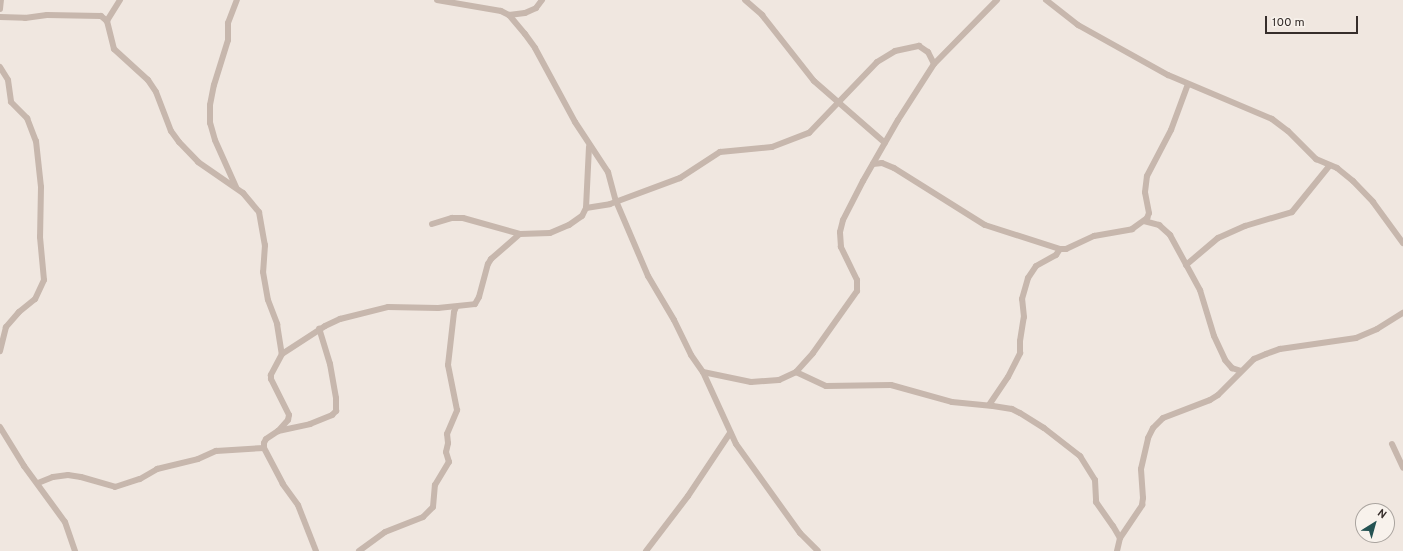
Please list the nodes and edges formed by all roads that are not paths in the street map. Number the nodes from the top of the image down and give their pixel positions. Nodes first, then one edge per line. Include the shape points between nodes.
1 (1, 0) edge
2 (120, 0) edge
3 (237, 0) edge
4 (437, 0) edge
5 (542, 0) edge
6 (745, 0) edge
7 (997, 0) edge
8 (1046, 0) edge
9 (0, 9) edge
10 (509, 15) junction
11 (0, 17) edge
12 (107, 21) junction
13 (934, 64) junction
14 (0, 68) edge
15 (1188, 84) junction
16 (839, 104) junction
17 (885, 143) junction
18 (589, 146) junction
19 (873, 164) junction
20 (1330, 165) junction
21 (236, 187) junction
22 (616, 201) junction
23 (586, 208) junction
24 (1144, 221) junction
25 (432, 224) dead end
26 (520, 234) junction
27 (1403, 243) edge
28 (1060, 249) junction
29 (1186, 265) junction
30 (456, 307) junction
31 (1403, 314) edge
32 (319, 329) junction
33 (0, 351) edge
34 (282, 354) junction
35 (1241, 371) junction
36 (703, 372) junction
37 (796, 372) junction
38 (989, 405) junction
39 (0, 428) edge
40 (278, 431) junction
41 (730, 433) junction
42 (1392, 444) dead end
43 (264, 448) junction
44 (1403, 468) edge
45 (38, 483) junction
46 (1120, 538) junction
47 (75, 551) edge
48 (316, 551) edge
49 (359, 551) edge
50 (646, 551) edge
51 (818, 551) edge
52 (1117, 551) edge

1 - 9 street
2 - 12 street
3 - 21 street via 228,23 228,40 210,105 210,123 215,140
4 - 10 street via 489,8
5 - 10 street via 536,8 525,13
6 - 16 street via 762,15 814,80
7 - 13 street
8 - 15 street via 1078,24 1154,68
10 - 18 street via 535,48
11 - 12 street via 25,18 47,14 101,16
12 - 21 street via 114,49 148,80 156,92 171,131 179,142 198,162
13 - 16 street via 928,52 919,46 896,51 877,62
13 - 17 street
14 - 33 street via 8,80 11,102 27,118 36,141 41,186 40,238 44,280 35,300 19,312 6,327
15 - 20 street via 1265,115 1288,131 1316,159
15 - 24 street via 1171,130 1147,176 1145,192 1149,213
16 - 17 street
16 - 22 street via 809,134 772,147 720,152 680,178
17 - 19 street
18 - 22 street via 610,175
18 - 23 street
19 - 28 street via 882,163 894,168 985,225
19 - 37 street via 846,215 840,232 841,247 857,280 857,291 826,336
20 - 27 street via 1341,170 1371,200
20 - 29 street via 1292,212 1245,226 1218,238
21 - 34 street via 259,212 265,246 263,272
22 - 23 street
22 - 36 street via 648,276
23 - 26 street via 579,219 553,233
24 - 28 street via 1132,228 1094,236 1070,248
24 - 29 street via 1157,224 1166,230
25 - 26 street via 452,218 463,218
26 - 30 street via 491,259 477,302
28 - 38 street via 1052,258 1036,266 1028,278 1023,293 1024,317 1020,353
29 - 35 street via 1200,290 1223,356 1232,368
30 - 32 street via 388,307 340,319
30 - 49 street via 448,365 457,410 446,434 449,462 434,485 433,507 423,517 386,532
31 - 35 street via 1356,338 1280,349 1254,359
32 - 34 street
32 - 40 street via 330,364 336,411 310,424
34 - 40 street via 271,379 289,415 288,420
35 - 46 street via 1218,395 1170,414 1153,428 1148,438 1142,469 1142,505
36 - 37 street via 759,382 779,380
36 - 41 street
37 - 38 street via 826,386 891,385 952,402
38 - 46 street via 1012,410 1027,417 1078,454 1095,480 1096,502
39 - 45 street
40 - 43 street via 266,439
41 - 50 street via 688,496
41 - 51 street via 745,458 800,533
42 - 44 street
43 - 45 street via 216,451 198,459 157,469 140,479 115,487 68,475
43 - 48 street via 283,484 298,505
45 - 47 street via 65,522
46 - 52 street

